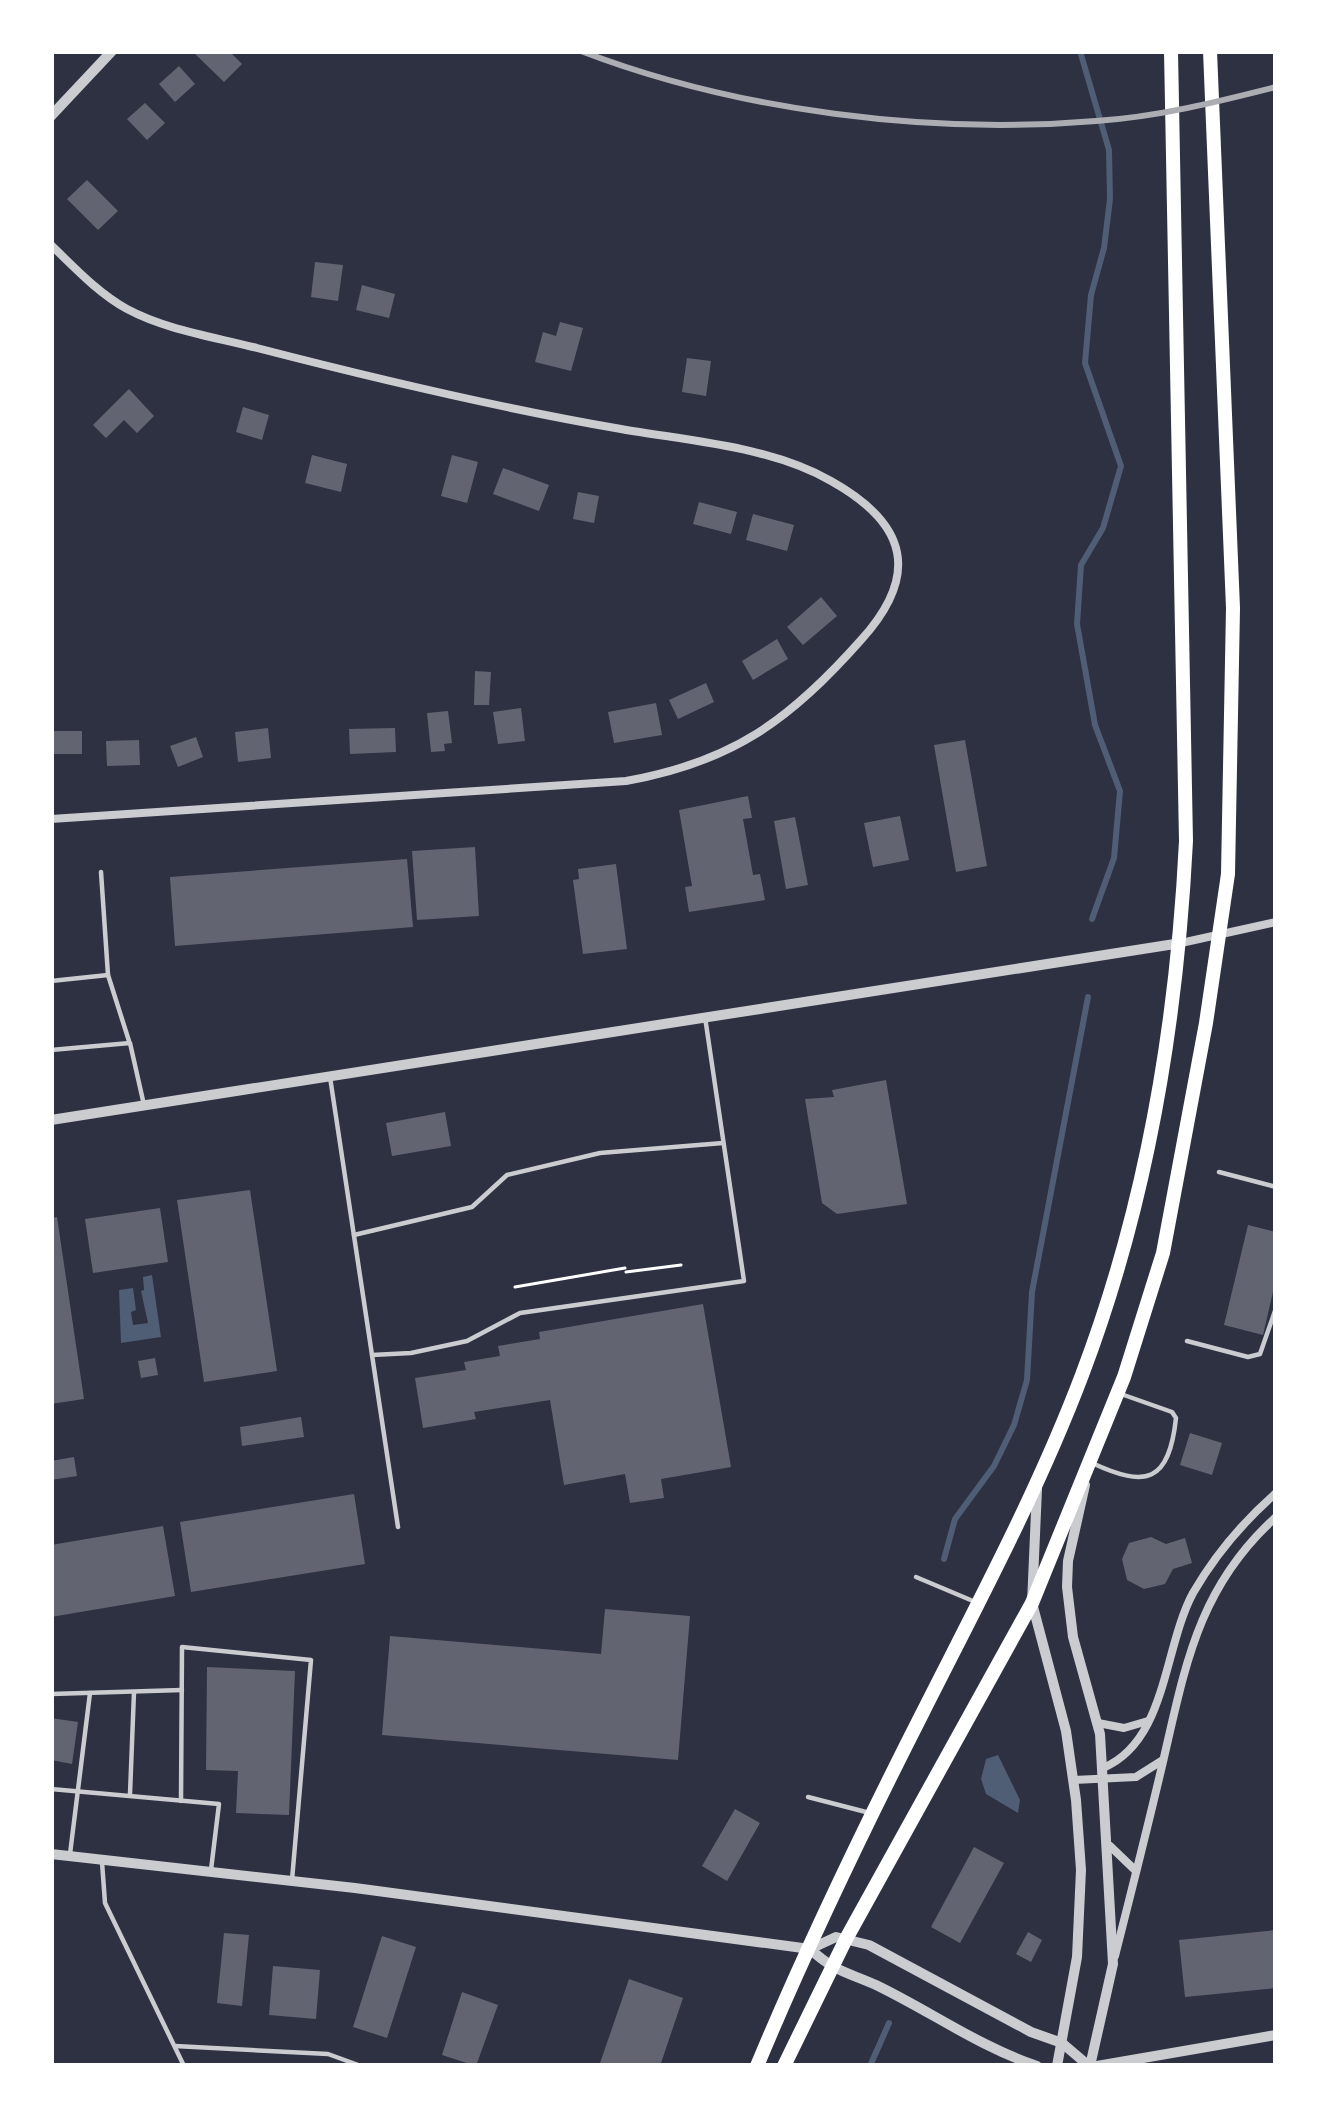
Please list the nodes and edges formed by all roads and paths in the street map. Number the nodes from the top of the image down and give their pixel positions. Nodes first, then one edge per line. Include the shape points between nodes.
1 (112, 51) edge
2 (1171, 51) edge
3 (1210, 51) edge
4 (51, 116) edge
5 (51, 245) edge
6 (51, 819) edge
7 (101, 872) dead end
8 (1276, 922) edge
9 (1219, 933) junction
10 (1180, 943) junction
11 (108, 975) junction
12 (51, 982) edge
13 (705, 1017) junction
14 (130, 1043) junction
15 (51, 1050) edge
16 (330, 1077) junction
17 (144, 1105) junction
18 (51, 1120) edge
19 (723, 1143) junction
20 (1219, 1172) dead end
21 (1276, 1187) edge
22 (354, 1235) junction
23 (681, 1265) dead end
24 (515, 1287) dead end
25 (1276, 1308) edge
26 (1187, 1341) dead end
27 (372, 1355) junction
28 (1118, 1394) junction
29 (1090, 1468) junction
30 (1037, 1486) junction
31 (1276, 1493) edge
32 (1276, 1516) edge
33 (398, 1527) dead end
34 (916, 1577) dead end
35 (1032, 1603) junction
36 (978, 1604) junction
37 (182, 1690) junction
38 (134, 1692) junction
39 (51, 1694) edge
40 (91, 1694) junction
41 (1149, 1720) junction
42 (1099, 1723) junction
43 (1164, 1759) junction
44 (1103, 1774) junction
45 (1074, 1780) junction
46 (51, 1789) edge
47 (78, 1792) junction
48 (130, 1796) junction
49 (808, 1797) dead end
50 (181, 1801) junction
51 (872, 1814) junction
52 (1109, 1846) junction
53 (51, 1854) edge
54 (70, 1856) junction
55 (102, 1859) junction
56 (211, 1872) junction
57 (1137, 1872) junction
58 (292, 1881) junction
59 (846, 1939) junction
60 (810, 1949) junction
61 (1113, 1964) junction
62 (831, 1968) junction
63 (1276, 2035) edge
64 (1062, 2043) junction
65 (176, 2046) junction
66 (184, 2066) edge
67 (361, 2066) edge
68 (758, 2066) edge
69 (784, 2066) edge
70 (1037, 2066) edge
71 (1057, 2066) edge
72 (1092, 2066) edge

1 - 4 street
2 - 10 highway via 1186,713
3 - 9 highway via 1233,608 1228,874
5 - 6 street via 109,298 166,324 808,470 868,508 900,564 893,600 824,682 767,730 700,764 626,781
7 - 11 lane
8 - 9 street
9 - 10 street
9 - 28 highway via 1163,1252
10 - 13 street
10 - 30 highway via 1132,1220
11 - 12 lane
11 - 14 lane
13 - 16 street
13 - 19 lane
14 - 15 lane
14 - 17 lane
16 - 17 street
16 - 22 lane
17 - 18 street
19 - 22 lane via 600,1153 507,1175 472,1207
19 - 27 lane via 744,1281 520,1313 467,1341
20 - 21 lane
22 - 27 lane
23 - 24 path
25 - 26 lane via 1261,1354
27 - 33 lane
28 - 29 highway
28 - 29 lane via 1176,1418 1162,1470 1133,1480
29 - 35 highway
29 - 42 street via 1067,1587
30 - 35 street
30 - 36 highway
31 - 41 street via 1231,1538 1192,1596
32 - 43 street via 1202,1616
34 - 36 lane
35 - 45 street
35 - 59 highway
36 - 51 highway
37 - 38 lane
37 - 50 lane
37 - 58 lane via 182,1647 311,1660
38 - 40 lane
38 - 48 lane
39 - 40 lane
40 - 47 lane
41 - 42 street via 1124,1728
41 - 44 street via 1132,1751
42 - 44 street
43 - 44 street via 1136,1777
43 - 57 street
44 - 45 street
44 - 52 street
45 - 64 street via 1081,1913
46 - 47 lane
47 - 48 lane
47 - 54 lane
48 - 50 lane
49 - 51 lane
50 - 56 lane via 219,1804
51 - 60 highway
52 - 57 street
52 - 61 street
53 - 54 street
54 - 55 street
55 - 56 street
55 - 65 lane via 106,1903
56 - 58 street
57 - 61 street
58 - 60 street
59 - 60 street
59 - 62 highway
59 - 64 street
60 - 62 street
60 - 68 highway
61 - 72 street
62 - 69 highway
62 - 70 street
63 - 72 street
64 - 71 street
64 - 72 street
65 - 66 lane
65 - 67 lane via 328,2054

